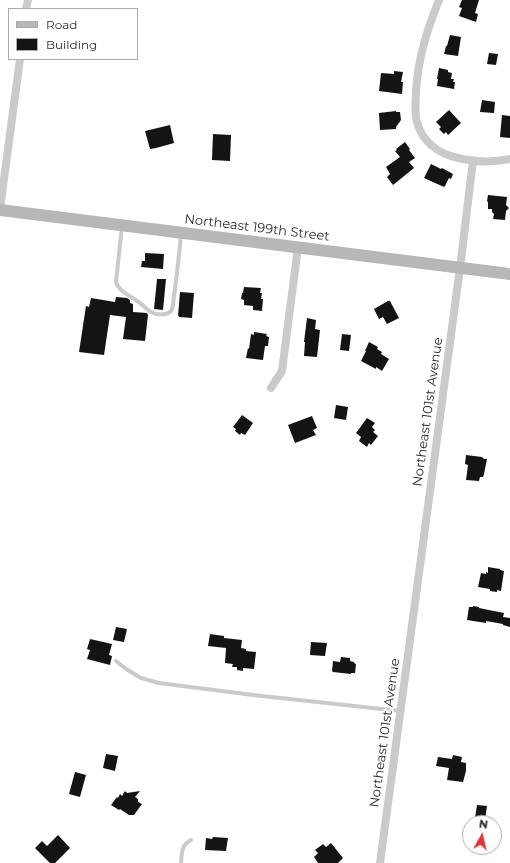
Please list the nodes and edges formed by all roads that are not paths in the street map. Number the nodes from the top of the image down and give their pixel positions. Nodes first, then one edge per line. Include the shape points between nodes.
1 (439, 0) edge
2 (20, 60) edge
3 (510, 159) edge
4 (473, 161) junction
5 (0, 210) edge
6 (122, 225) junction
7 (182, 233) junction
8 (298, 247) junction
9 (460, 268) junction
10 (510, 274) edge
11 (271, 388) dead end
12 (116, 661) dead end
13 (400, 711) junction
14 (191, 840) dead end
15 (181, 863) edge
16 (380, 863) edge

1 - 4 street via 418,66 415,110 417,122 421,133 433,147 453,157
2 - 5 street
3 - 4 street
4 - 9 street, Northeast 101st Avenue
5 - 6 main road, Northeast 199th Street
6 - 7 main road, Northeast 199th Street
6 - 7 lane via 117,285 151,312 161,314 167,314 173,306
7 - 8 main road, Northeast 199th Street
8 - 9 main road, Northeast 199th Street
8 - 11 street via 282,371
9 - 10 main road, Northeast 199th Street
9 - 13 street, Northeast 101st Avenue
12 - 13 lane via 141,678 158,683
13 - 16 street, Northeast 101st Avenue
14 - 15 lane via 183,847

